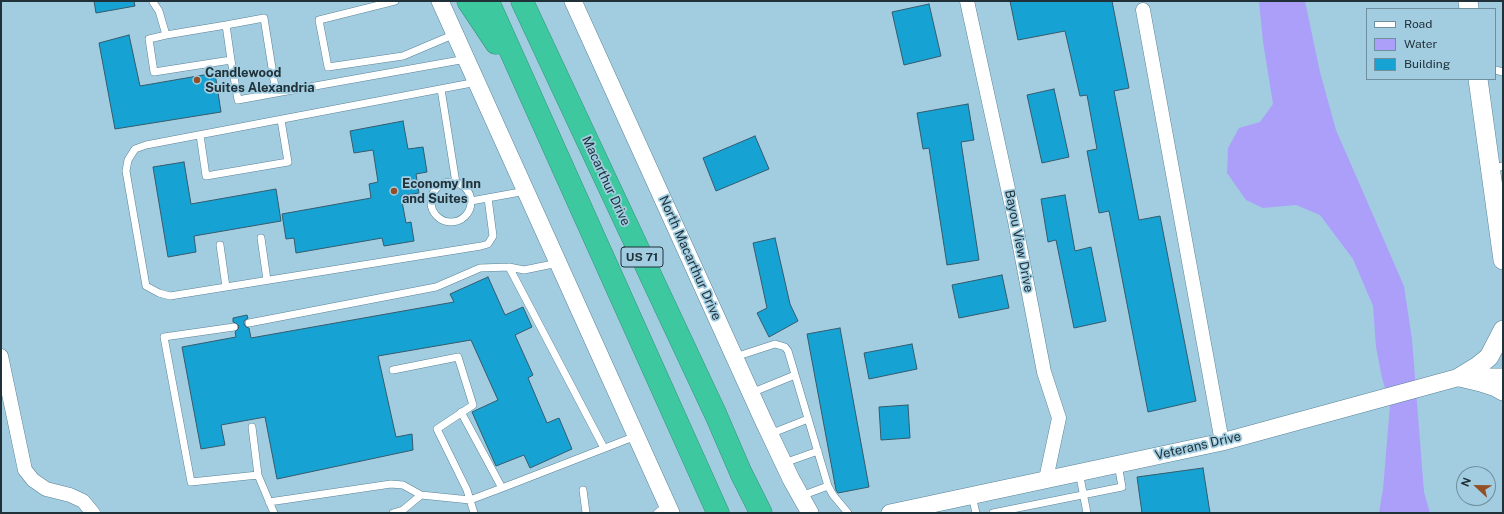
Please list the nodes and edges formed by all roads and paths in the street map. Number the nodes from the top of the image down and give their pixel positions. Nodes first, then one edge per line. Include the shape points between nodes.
1 (395, 1) edge
2 (440, 1) edge
3 (468, 1) edge
4 (488, 1) edge
5 (522, 1) edge
6 (573, 1) edge
7 (967, 1) edge
8 (156, 2) edge
9 (1142, 10) dead end
10 (226, 25) junction
11 (455, 34) junction
12 (166, 35) junction
13 (466, 59) junction
14 (232, 60) junction
15 (1478, 80) edge
16 (477, 82) junction
17 (441, 89) junction
18 (276, 93) junction
19 (532, 97) junction
20 (281, 120) junction
21 (200, 135) junction
22 (1497, 167) edge
23 (456, 183) junction
24 (526, 191) junction
25 (488, 198) junction
26 (471, 201) junction
27 (1499, 201) edge
28 (261, 238) dead end
29 (220, 245) dead end
30 (1503, 260) edge
31 (559, 263) junction
32 (509, 267) junction
33 (267, 280) junction
34 (226, 287) junction
35 (249, 324) dead end
36 (234, 327) dead end
37 (1503, 330) edge
38 (1, 356) edge
39 (735, 357) junction
40 (393, 370) dead end
41 (795, 375) junction
42 (1503, 377) edge
43 (1455, 378) junction
44 (1503, 391) edge
45 (751, 393) junction
46 (461, 412) junction
47 (808, 419) junction
48 (252, 427) dead end
49 (770, 434) junction
50 (637, 436) junction
51 (1222, 442) junction
52 (604, 448) junction
53 (818, 451) junction
54 (784, 463) junction
55 (1118, 464) junction
56 (1079, 472) junction
57 (258, 475) junction
58 (1046, 480) junction
59 (828, 486) junction
60 (502, 488) junction
61 (583, 490) dead end
62 (421, 495) junction
63 (1084, 495) junction
64 (801, 496) junction
65 (972, 496) junction
66 (470, 500) junction
67 (269, 502) junction
68 (665, 510) edge
69 (93, 513) edge
70 (274, 513) edge
71 (393, 513) edge
72 (474, 513) edge
73 (586, 513) edge
74 (718, 513) edge
75 (761, 513) edge
76 (810, 513) edge
77 (848, 513) edge
78 (890, 513) edge
79 (976, 513) edge
80 (993, 513) edge
81 (1087, 513) edge

1 - 11 lane via 319,20 328,67 403,56
2 - 11 street
3 - 19 highway
4 - 19 highway, US 71
5 - 75 highway, Macarthur Drive / US 71
6 - 39 street, North Macarthur Drive
7 - 58 street, Bayou View Drive via 1015,221 1044,372 1059,418
8 - 12 lane
9 - 51 street
10 - 12 lane
10 - 14 lane
10 - 18 lane via 264,18
11 - 13 street
12 - 14 lane via 149,39 154,72
13 - 16 street
13 - 18 lane
14 - 18 lane via 238,100
15 - 22 main road
16 - 17 lane
16 - 24 street
17 - 20 lane
17 - 23 lane
19 - 74 highway, US 71
20 - 21 lane
20 - 21 lane via 288,162 206,176
21 - 34 lane via 135,149 128,160 126,171 146,286 170,296
22 - 27 main road
23 - 26 lane via 467,190
23 - 26 lane via 444,183 434,191 431,203 436,216 448,222 455,222 467,214
24 - 25 lane
24 - 31 street
25 - 26 lane
25 - 33 lane via 493,236 488,244
27 - 30 main road
28 - 33 lane
29 - 34 lane
31 - 32 lane via 524,270
31 - 50 street
32 - 35 lane via 480,268 436,287
32 - 52 lane
33 - 34 lane
36 - 57 lane via 164,337 191,482
37 - 43 main road via 1489,356 1478,366
38 - 69 street via 25,470 33,480 46,489 83,501
39 - 41 lane via 780,344 788,351
39 - 45 street, North Macarthur Drive
40 - 46 lane via 458,357 473,405
41 - 45 lane
41 - 47 lane
42 - 43 street, Veterans Drive
43 - 44 main road via 1481,382
43 - 51 street, Veterans Drive
45 - 49 street, North Macarthur Drive
46 - 60 lane
46 - 66 lane via 437,429
47 - 49 lane
47 - 53 lane
48 - 57 lane
49 - 54 street, North Macarthur Drive
50 - 52 lane
50 - 68 street
51 - 55 street, Veterans Drive
52 - 60 lane
53 - 54 lane
53 - 59 lane
54 - 64 street, North Macarthur Drive
55 - 56 street, Veterans Drive
55 - 63 lane via 1122,487
56 - 58 street, Veterans Drive
56 - 63 lane
57 - 67 lane
58 - 65 street, Veterans Drive
59 - 64 lane
59 - 77 lane
60 - 66 lane
61 - 73 lane
62 - 66 lane
62 - 67 lane via 403,485 391,484
62 - 71 lane via 403,510
63 - 80 lane
63 - 81 lane
64 - 76 street, North Macarthur Drive
65 - 78 street, Veterans Drive
65 - 79 lane
66 - 72 lane
67 - 70 lane

